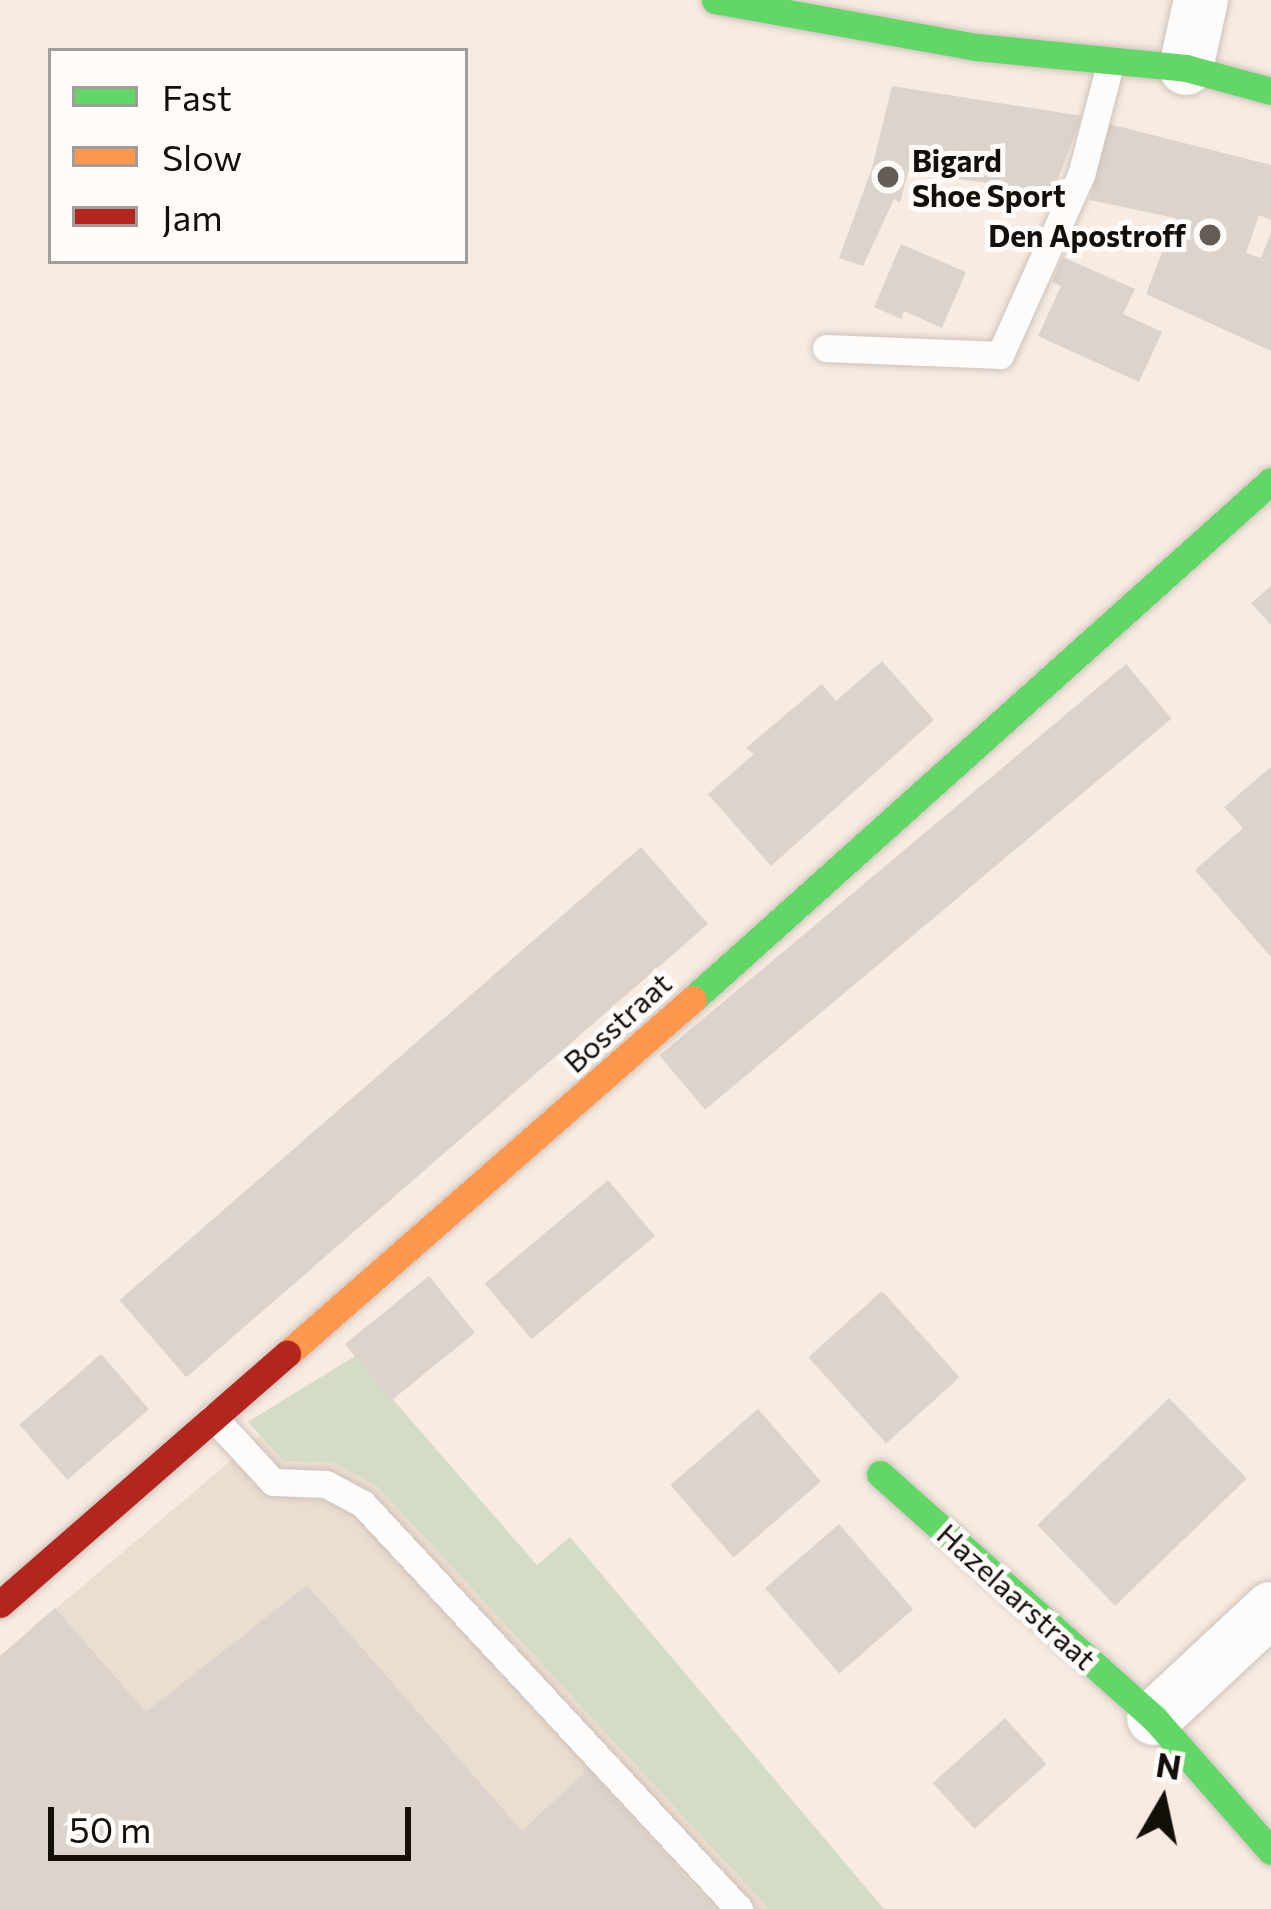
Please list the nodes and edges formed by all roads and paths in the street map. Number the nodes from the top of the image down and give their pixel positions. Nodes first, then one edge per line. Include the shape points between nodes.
1 (715, 0) edge
2 (915, 0) edge
3 (1201, 0) edge
4 (906, 35) junction
5 (1112, 57) junction
6 (1186, 68) junction
7 (1271, 91) edge
8 (826, 348) dead end
9 (1271, 481) edge
10 (213, 1417) junction
11 (880, 1474) dead end
12 (0, 1604) edge
13 (1271, 1610) edge
14 (1154, 1718) junction
15 (1271, 1851) edge
16 (739, 1909) edge

1 - 4 street
2 - 4 lane
3 - 6 street
4 - 5 street
5 - 6 street
5 - 8 lane via 1081,175 1000,355
6 - 7 street
9 - 10 street, Bosstraat
10 - 12 street, Bosstraat
10 - 16 lane via 273,1482 326,1484 363,1504
11 - 14 street, Hazelaarstraat
13 - 14 street
14 - 15 street, Hazelaarstraat

